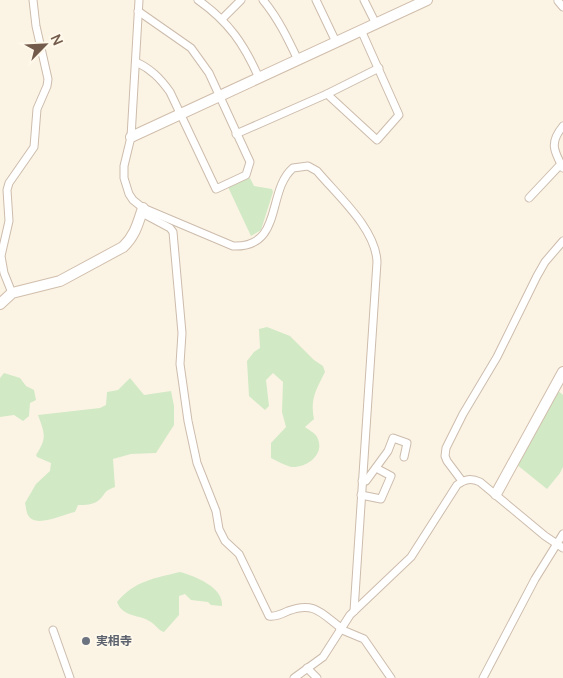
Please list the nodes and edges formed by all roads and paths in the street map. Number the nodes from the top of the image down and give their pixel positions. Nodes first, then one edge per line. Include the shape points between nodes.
1 (34, 0) edge
2 (139, 0) edge
3 (198, 0) edge
4 (241, 0) edge
5 (263, 0) edge
6 (316, 0) edge
7 (364, 0) edge
8 (427, 0) edge
9 (558, 1) edge
10 (413, 3) edge
11 (563, 7) edge
12 (138, 11) junction
13 (222, 19) junction
14 (376, 24) junction
15 (361, 30) junction
16 (336, 42) junction
17 (298, 60) junction
18 (136, 62) junction
19 (379, 68) junction
20 (259, 78) junction
21 (327, 94) junction
22 (219, 96) junction
23 (182, 114) junction
24 (563, 126) edge
25 (236, 134) junction
26 (131, 137) junction
27 (562, 166) edge
28 (529, 198) dead end
29 (142, 210) junction
30 (563, 241) edge
31 (12, 293) junction
32 (0, 304) edge
33 (563, 372) edge
34 (404, 457) dead end
35 (376, 468) junction
36 (362, 481) junction
37 (462, 481) junction
38 (496, 494) junction
39 (361, 495) junction
40 (563, 534) edge
41 (560, 546) edge
42 (354, 611) junction
43 (341, 629) junction
44 (53, 630) dead end
45 (307, 668) junction
46 (70, 678) edge
47 (294, 678) edge
48 (317, 678) edge
49 (391, 678) edge
50 (483, 678) edge

1 - 31 street via 36,26 48,79 37,108 34,147 8,183 9,221 2,256 4,273
2 - 12 street
3 - 13 street
4 - 13 street
5 - 17 street via 285,32
6 - 16 street
7 - 14 street
8 - 10 street
9 - 11 street
10 - 14 street
12 - 18 street
12 - 22 street via 191,48 209,73
13 - 20 street via 242,43
14 - 15 street
15 - 16 street
15 - 19 street
16 - 17 street
17 - 20 street
18 - 23 street via 160,78
18 - 26 street
19 - 21 street
19 - 21 street via 400,115 377,140
20 - 22 street
21 - 25 street
22 - 23 street
22 - 25 street
23 - 25 street via 216,188 246,176 250,162
23 - 26 street
24 - 27 street via 556,135 554,147
26 - 29 street via 124,178 129,194
27 - 28 street
29 - 31 street via 136,230 123,247 60,281
29 - 36 street via 233,246 247,244 265,234 289,172 293,168 308,166 317,171 363,225 376,247 377,262
29 - 43 street via 173,232 182,333 180,364 188,421 197,463 216,511 219,529 225,541 239,554 269,616 306,606
30 - 37 street via 537,276 501,350 446,448 444,456
31 - 32 street
33 - 38 street
34 - 35 street via 407,443 393,438
35 - 36 street
35 - 39 street via 391,476 381,499
36 - 39 street
37 - 38 street via 480,482
37 - 42 street via 411,557
38 - 41 street
39 - 42 street
40 - 41 street
41 - 50 street via 535,579
42 - 43 street
43 - 45 street via 323,656
43 - 49 street via 364,639
44 - 46 street
45 - 47 street
45 - 48 street

